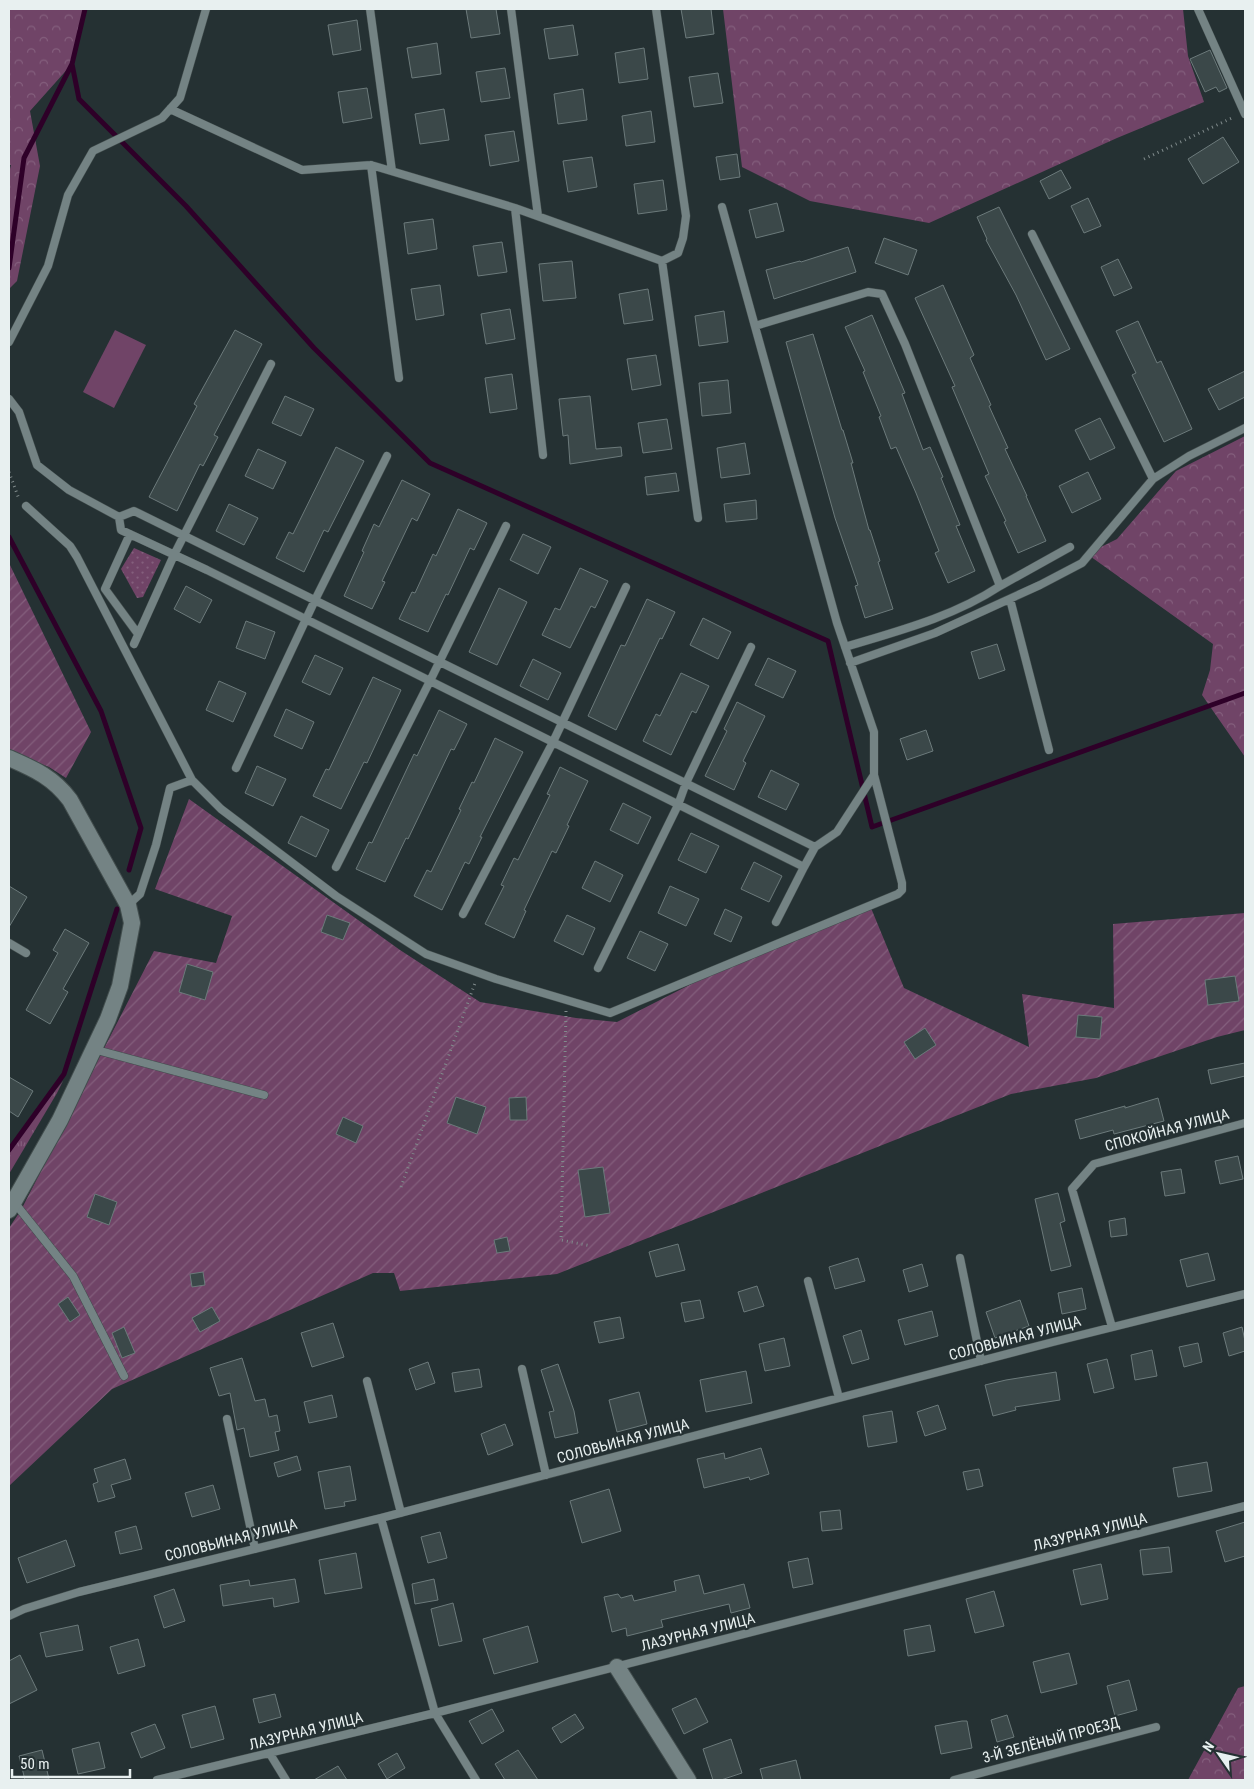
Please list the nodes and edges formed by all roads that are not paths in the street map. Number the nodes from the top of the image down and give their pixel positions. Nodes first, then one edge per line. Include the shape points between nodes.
1 (206, 9) edge
2 (370, 9) edge
3 (511, 9) edge
4 (656, 9) edge
5 (1198, 9) edge
6 (170, 109) junction
7 (1245, 113) edge
8 (370, 165) junction
9 (392, 171) junction
10 (722, 207) dead end
11 (516, 208) junction
12 (538, 216) junction
13 (1032, 234) dead end
14 (662, 261) junction
15 (755, 326) junction
16 (9, 342) edge
17 (271, 364) dead end
18 (399, 378) dead end
19 (9, 399) edge
20 (1245, 428) edge
21 (543, 455) dead end
22 (387, 456) dead end
23 (1153, 479) junction
24 (26, 506) road end
25 (119, 517) junction
26 (698, 518) dead end
27 (506, 526) dead end
28 (130, 534) junction
29 (184, 536) junction
30 (1070, 547) dead end
31 (174, 555) junction
32 (1000, 586) junction
33 (626, 587) dead end
34 (1010, 599) junction
35 (315, 600) junction
36 (307, 620) junction
37 (138, 634) junction
38 (134, 644) dead end
39 (751, 647) dead end
40 (844, 647) junction
41 (439, 661) junction
42 (850, 663) junction
43 (430, 681) junction
44 (562, 722) junction
45 (553, 742) junction
46 (1049, 750) dead end
47 (9, 758) edge
48 (236, 768) dead end
49 (874, 775) junction
50 (192, 780) junction
51 (686, 783) junction
52 (678, 805) junction
53 (815, 847) junction
54 (336, 867) dead end
55 (804, 867) junction
56 (128, 905) junction
57 (463, 914) dead end
58 (776, 922) dead end
59 (9, 943) edge
60 (26, 953) dead end
61 (598, 968) dead end
62 (94, 1049) junction
63 (264, 1095) dead end
64 (1245, 1123) edge
65 (11, 1206) edge
66 (960, 1258) dead end
67 (808, 1281) dead end
68 (1245, 1294) edge
69 (1112, 1327) junction
70 (982, 1361) junction
71 (522, 1369) dead end
72 (124, 1376) dead end
73 (367, 1382) dead end
74 (839, 1398) junction
75 (227, 1419) dead end
76 (546, 1475) junction
77 (1245, 1506) edge
78 (401, 1513) junction
79 (381, 1518) junction
80 (255, 1549) junction
81 (9, 1616) edge
82 (617, 1667) junction
83 (434, 1713) junction
84 (1156, 1727) dead end
85 (270, 1754) junction
86 (157, 1780) edge
87 (286, 1780) edge
88 (476, 1780) edge
89 (688, 1780) edge
90 (954, 1780) edge

1 - 6 lane via 180,98
2 - 9 lane
3 - 12 lane
4 - 14 lane via 686,216 678,253
5 - 7 lane
6 - 8 lane via 302,170
6 - 16 lane via 162,118 93,151 68,194 48,266
8 - 9 lane
8 - 18 lane
9 - 11 lane
10 - 15 lane
11 - 12 lane
11 - 21 lane
12 - 14 lane
13 - 23 lane
14 - 26 lane
15 - 32 lane via 868,292 882,294 905,344
15 - 40 lane
17 - 29 lane
19 - 25 lane via 19,412 38,465 70,490
20 - 23 lane via 1189,456
22 - 35 lane
23 - 34 lane via 1082,563
24 - 50 lane via 70,546 77,557
25 - 28 lane via 121,530
25 - 29 lane via 134,511
27 - 41 lane
28 - 31 lane
28 - 37 lane via 105,589
29 - 31 lane
29 - 35 lane
30 - 32 lane
31 - 36 lane
31 - 37 lane
32 - 40 lane via 923,624
33 - 44 lane
34 - 42 lane via 935,633
34 - 46 lane
35 - 36 lane
35 - 41 lane
36 - 43 lane
36 - 48 lane
37 - 38 lane
39 - 51 lane
40 - 42 lane
41 - 43 lane
41 - 44 lane
42 - 49 lane via 874,732
43 - 45 lane
43 - 54 lane
44 - 45 lane
44 - 51 lane
45 - 52 lane
45 - 57 lane
47 - 56 street via 49,778 62,789
49 - 50 lane via 902,883 898,894 610,1012 426,954 336,896 221,809
49 - 53 lane via 837,832
50 - 56 lane via 170,788 140,894
51 - 52 lane
51 - 53 lane
52 - 55 lane
52 - 61 lane
53 - 55 lane
55 - 58 lane
56 - 62 street via 132,923 120,986
59 - 60 lane
62 - 63 lane
62 - 65 street via 60,1120
64 - 69 lane, СПОКОЙНАЯ УЛИЦА via 1094,1164 1072,1189
65 - 72 lane via 73,1276
66 - 70 lane
67 - 74 lane
68 - 69 lane, СОЛОВЬИНАЯ УЛИЦА
69 - 70 lane, СОЛОВЬИНАЯ УЛИЦА
70 - 74 lane, СОЛОВЬИНАЯ УЛИЦА
71 - 76 lane
73 - 78 lane
74 - 76 lane, СОЛОВЬИНАЯ УЛИЦА
75 - 80 lane
76 - 78 lane, СОЛОВЬИНАЯ УЛИЦА
77 - 82 lane, ЛАЗУРНАЯ УЛИЦА
78 - 79 lane, СОЛОВЬИНАЯ УЛИЦА
79 - 80 lane, СОЛОВЬИНАЯ УЛИЦА
79 - 83 lane
80 - 81 lane, СОЛОВЬИНАЯ УЛИЦА via 79,1592
82 - 83 lane, ЛАЗУРНАЯ УЛИЦА
82 - 89 street
83 - 85 lane, ЛАЗУРНАЯ УЛИЦА
83 - 88 lane
84 - 90 lane, 3-Й ЗЕЛЁНЫЙ ПРОЕЗД
85 - 86 lane, ЛАЗУРНАЯ УЛИЦА
85 - 87 lane

